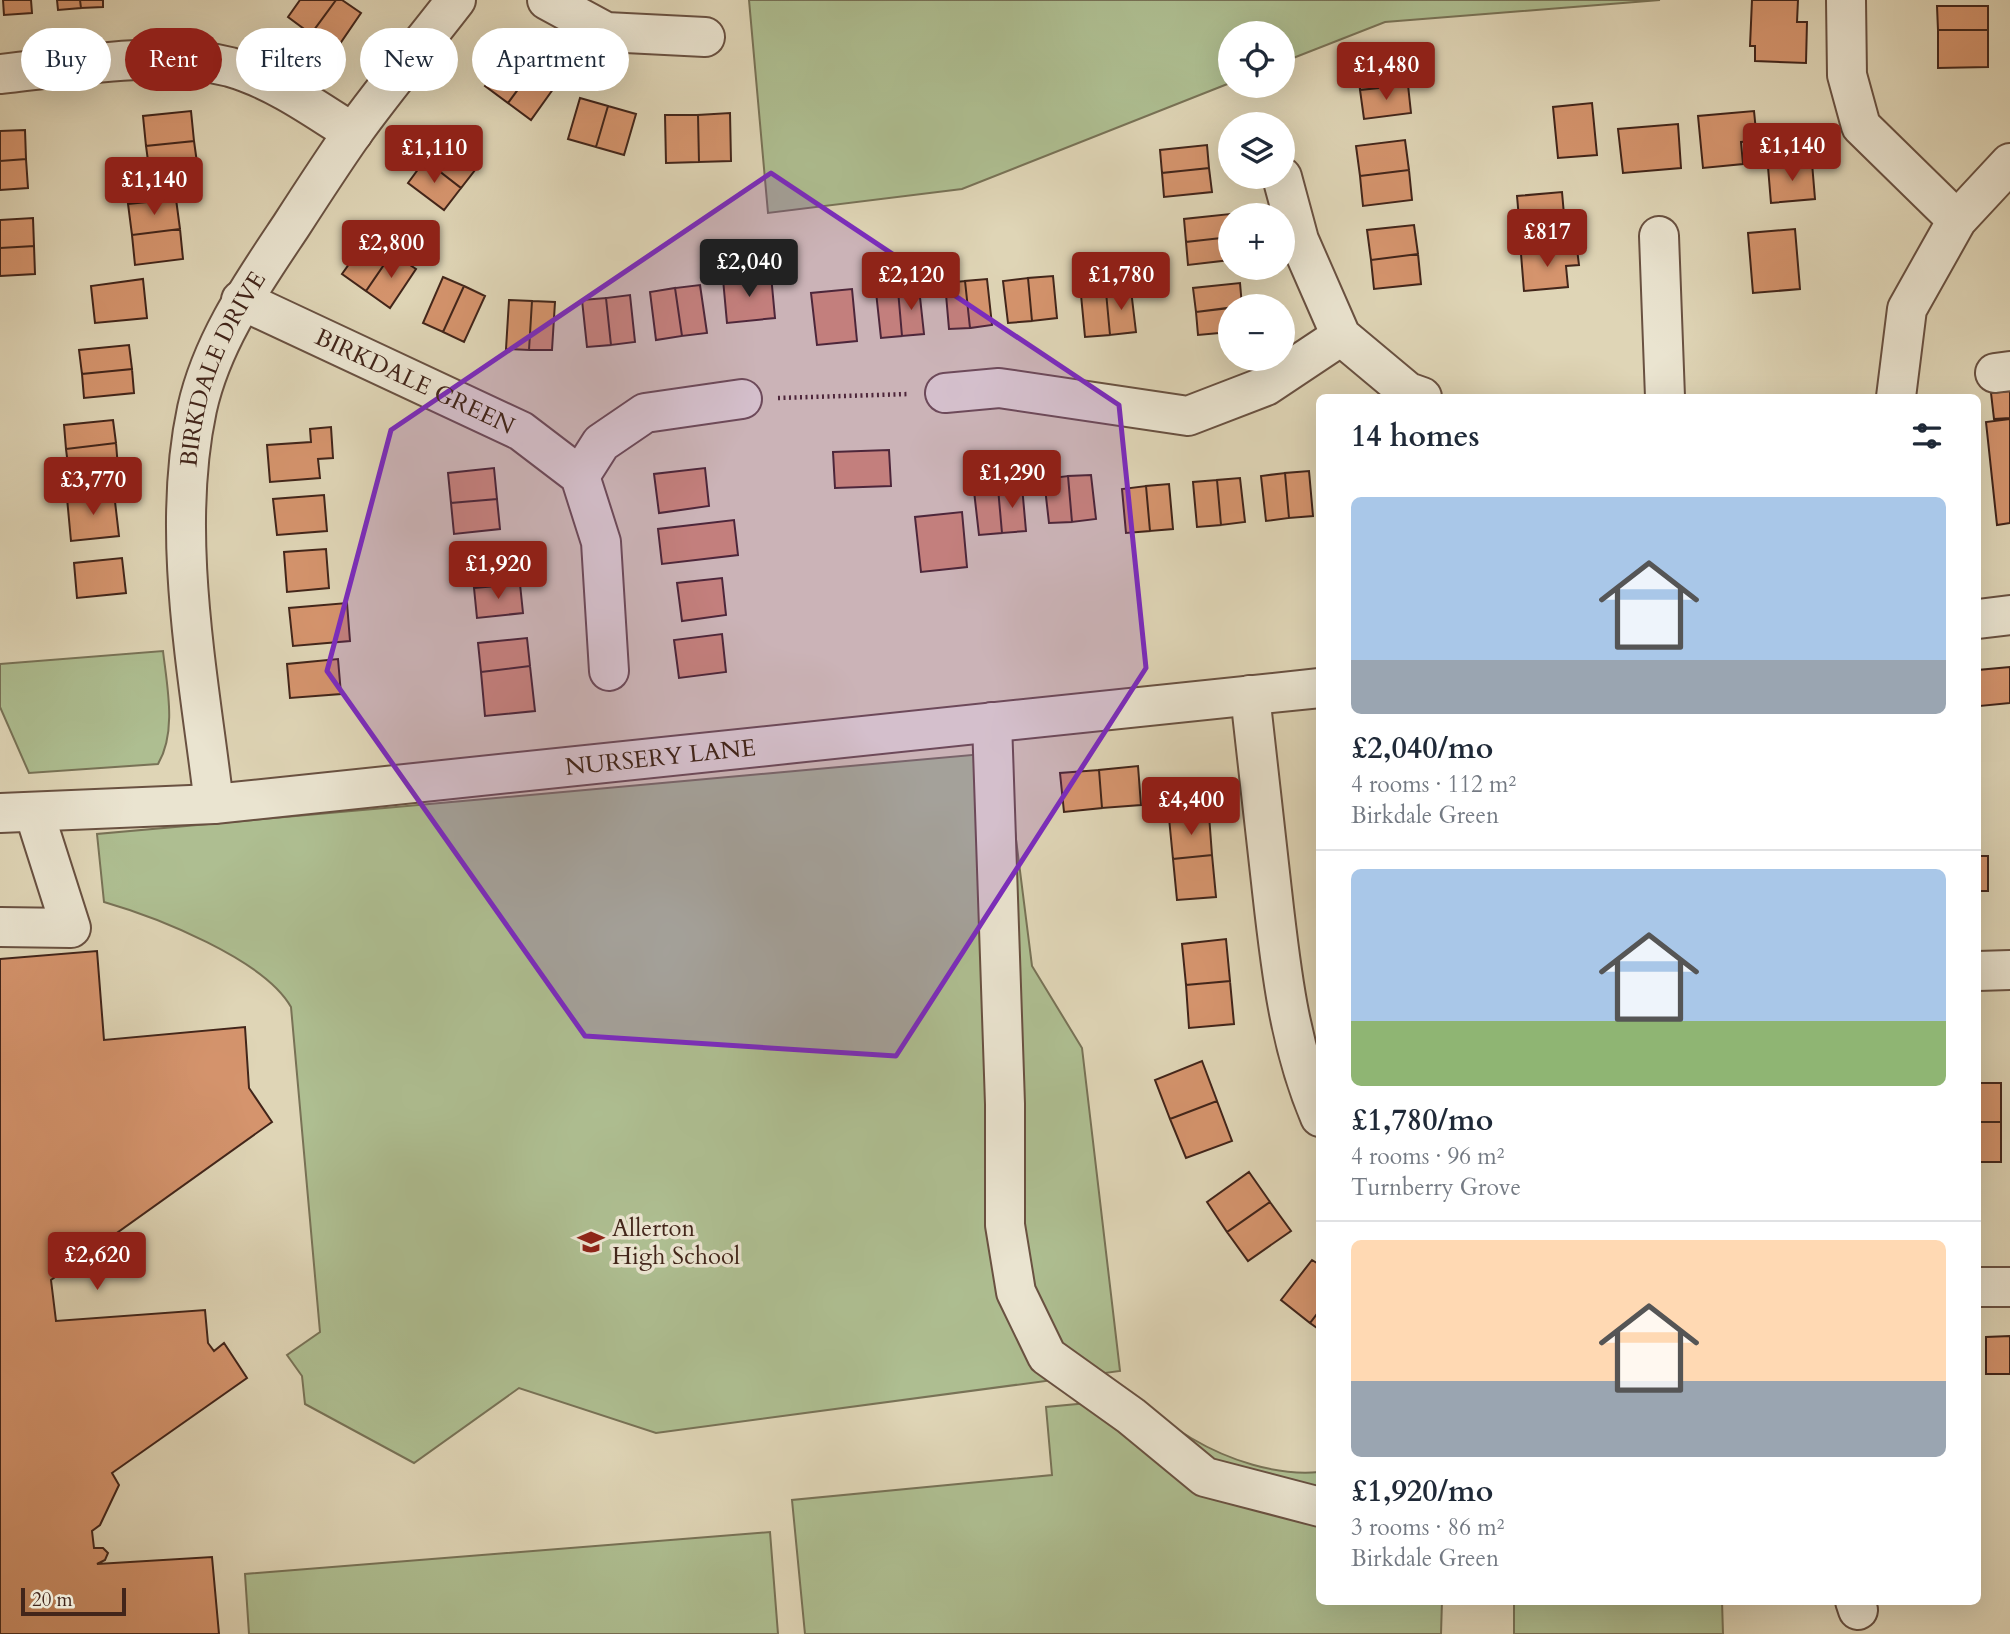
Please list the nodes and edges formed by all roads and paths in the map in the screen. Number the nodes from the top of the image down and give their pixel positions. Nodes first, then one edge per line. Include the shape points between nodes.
1 (456, 0) edge
2 (547, 0) edge
3 (1846, 0) edge
4 (705, 37) dead end
5 (0, 74) edge
6 (353, 133) junction
7 (2010, 163) edge
8 (1285, 189) edge
9 (1957, 220) junction
10 (1660, 236) dead end
11 (241, 300) junction
12 (1342, 336) junction
13 (945, 393) joint
14 (1414, 394) edge
15 (1665, 394) edge
16 (1896, 394) edge
17 (742, 399) joint
18 (580, 476) junction
19 (2010, 615) edge
20 (1981, 619) edge
21 (609, 671) dead end
22 (1316, 688) edge
23 (1250, 695) junction
24 (992, 722) junction
25 (214, 804) junction
26 (17, 813) edge
27 (0, 928) edge
28 (2010, 970) edge
29 (1981, 971) edge
30 (1316, 1108) edge
31 (1981, 1287) edge
32 (2010, 1287) edge
33 (1316, 1506) edge

1 - 6 street, BIRKDALE DRIVE
2 - 4 street via 606,32
3 - 9 street via 1847,75 1861,126
5 - 6 street via 143,60 191,60 260,79
6 - 11 street, BIRKDALE DRIVE
7 - 9 street
8 - 12 street via 1299,240
9 - 16 street via 1907,309
10 - 15 street
11 - 18 street, BIRKDALE GREEN via 521,430
11 - 25 street, BIRKDALE DRIVE via 218,348 198,408 190,464 188,575
12 - 13 street via 1266,386 1188,416 999,388
12 - 14 street
13 - 17 path
17 - 18 street via 645,413 601,443
18 - 21 street via 601,542
19 - 20 street
22 - 23 street, NURSERY LANE
23 - 24 street, NURSERY LANE
23 - 30 street via 1281,967 1292,1032
24 - 25 street, NURSERY LANE
24 - 33 street via 1005,1226 1016,1292 1047,1356 1205,1477
25 - 26 street, NURSERY LANE
26 - 27 street via 71,928
28 - 29 street
31 - 32 street

